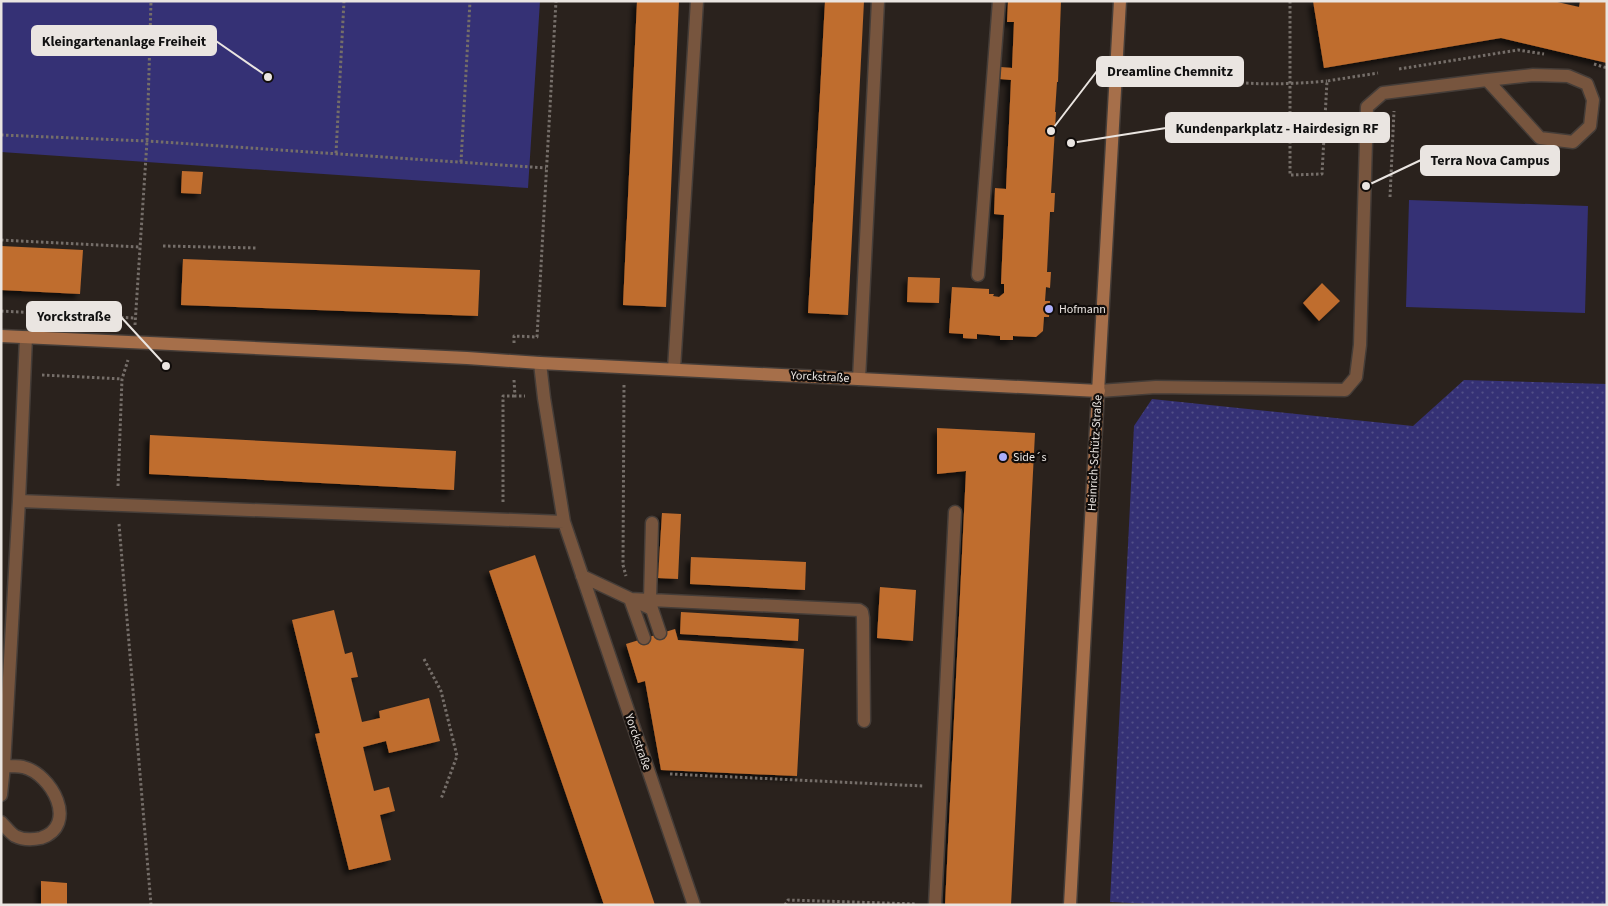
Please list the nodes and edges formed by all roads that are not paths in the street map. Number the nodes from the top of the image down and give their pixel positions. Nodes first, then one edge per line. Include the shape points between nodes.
1 (697, 1) edge
2 (878, 1) edge
3 (999, 1) edge
4 (1120, 1) edge
5 (1487, 80) junction
6 (978, 275) dead end
7 (1, 336) edge
8 (26, 337) junction
9 (540, 363) junction
10 (674, 370) junction
11 (859, 379) junction
12 (1099, 391) junction
13 (19, 501) junction
14 (955, 512) dead end
15 (564, 522) junction
16 (652, 523) dead end
17 (582, 576) junction
18 (630, 599) junction
19 (650, 600) junction
20 (660, 634) dead end
21 (644, 638) dead end
22 (864, 721) dead end
23 (4, 766) junction
24 (1, 795) edge
25 (1, 822) edge
26 (694, 905) edge
27 (935, 905) edge
28 (1070, 905) edge

1 - 10 lane
2 - 11 lane
3 - 6 lane
4 - 12 main road, Heinrich-Schütz-Straße
5 - 5 lane via 1540,138 1573,142 1590,126 1593,100 1587,84 1568,76
5 - 12 lane via 1383,93 1367,108 1360,345 1356,377 1344,390 1156,387
7 - 8 main road, Yorckstraße
8 - 9 main road, Yorckstraße
8 - 13 lane
9 - 10 main road, Yorckstraße
9 - 15 lane, Yorckstraße
10 - 11 main road, Yorckstraße
11 - 12 main road, Yorckstraße
12 - 28 main road, Heinrich-Schütz-Straße
13 - 15 lane
13 - 23 lane
14 - 27 lane
15 - 17 lane, Yorckstraße
16 - 19 lane
17 - 18 lane
17 - 26 lane, Yorckstraße
18 - 19 lane
18 - 20 lane via 652,610
18 - 21 lane
19 - 22 lane via 859,610 863,618
23 - 24 lane
23 - 25 lane via 24,768 46,780 59,801 60,819 50,835 32,840 14,836

